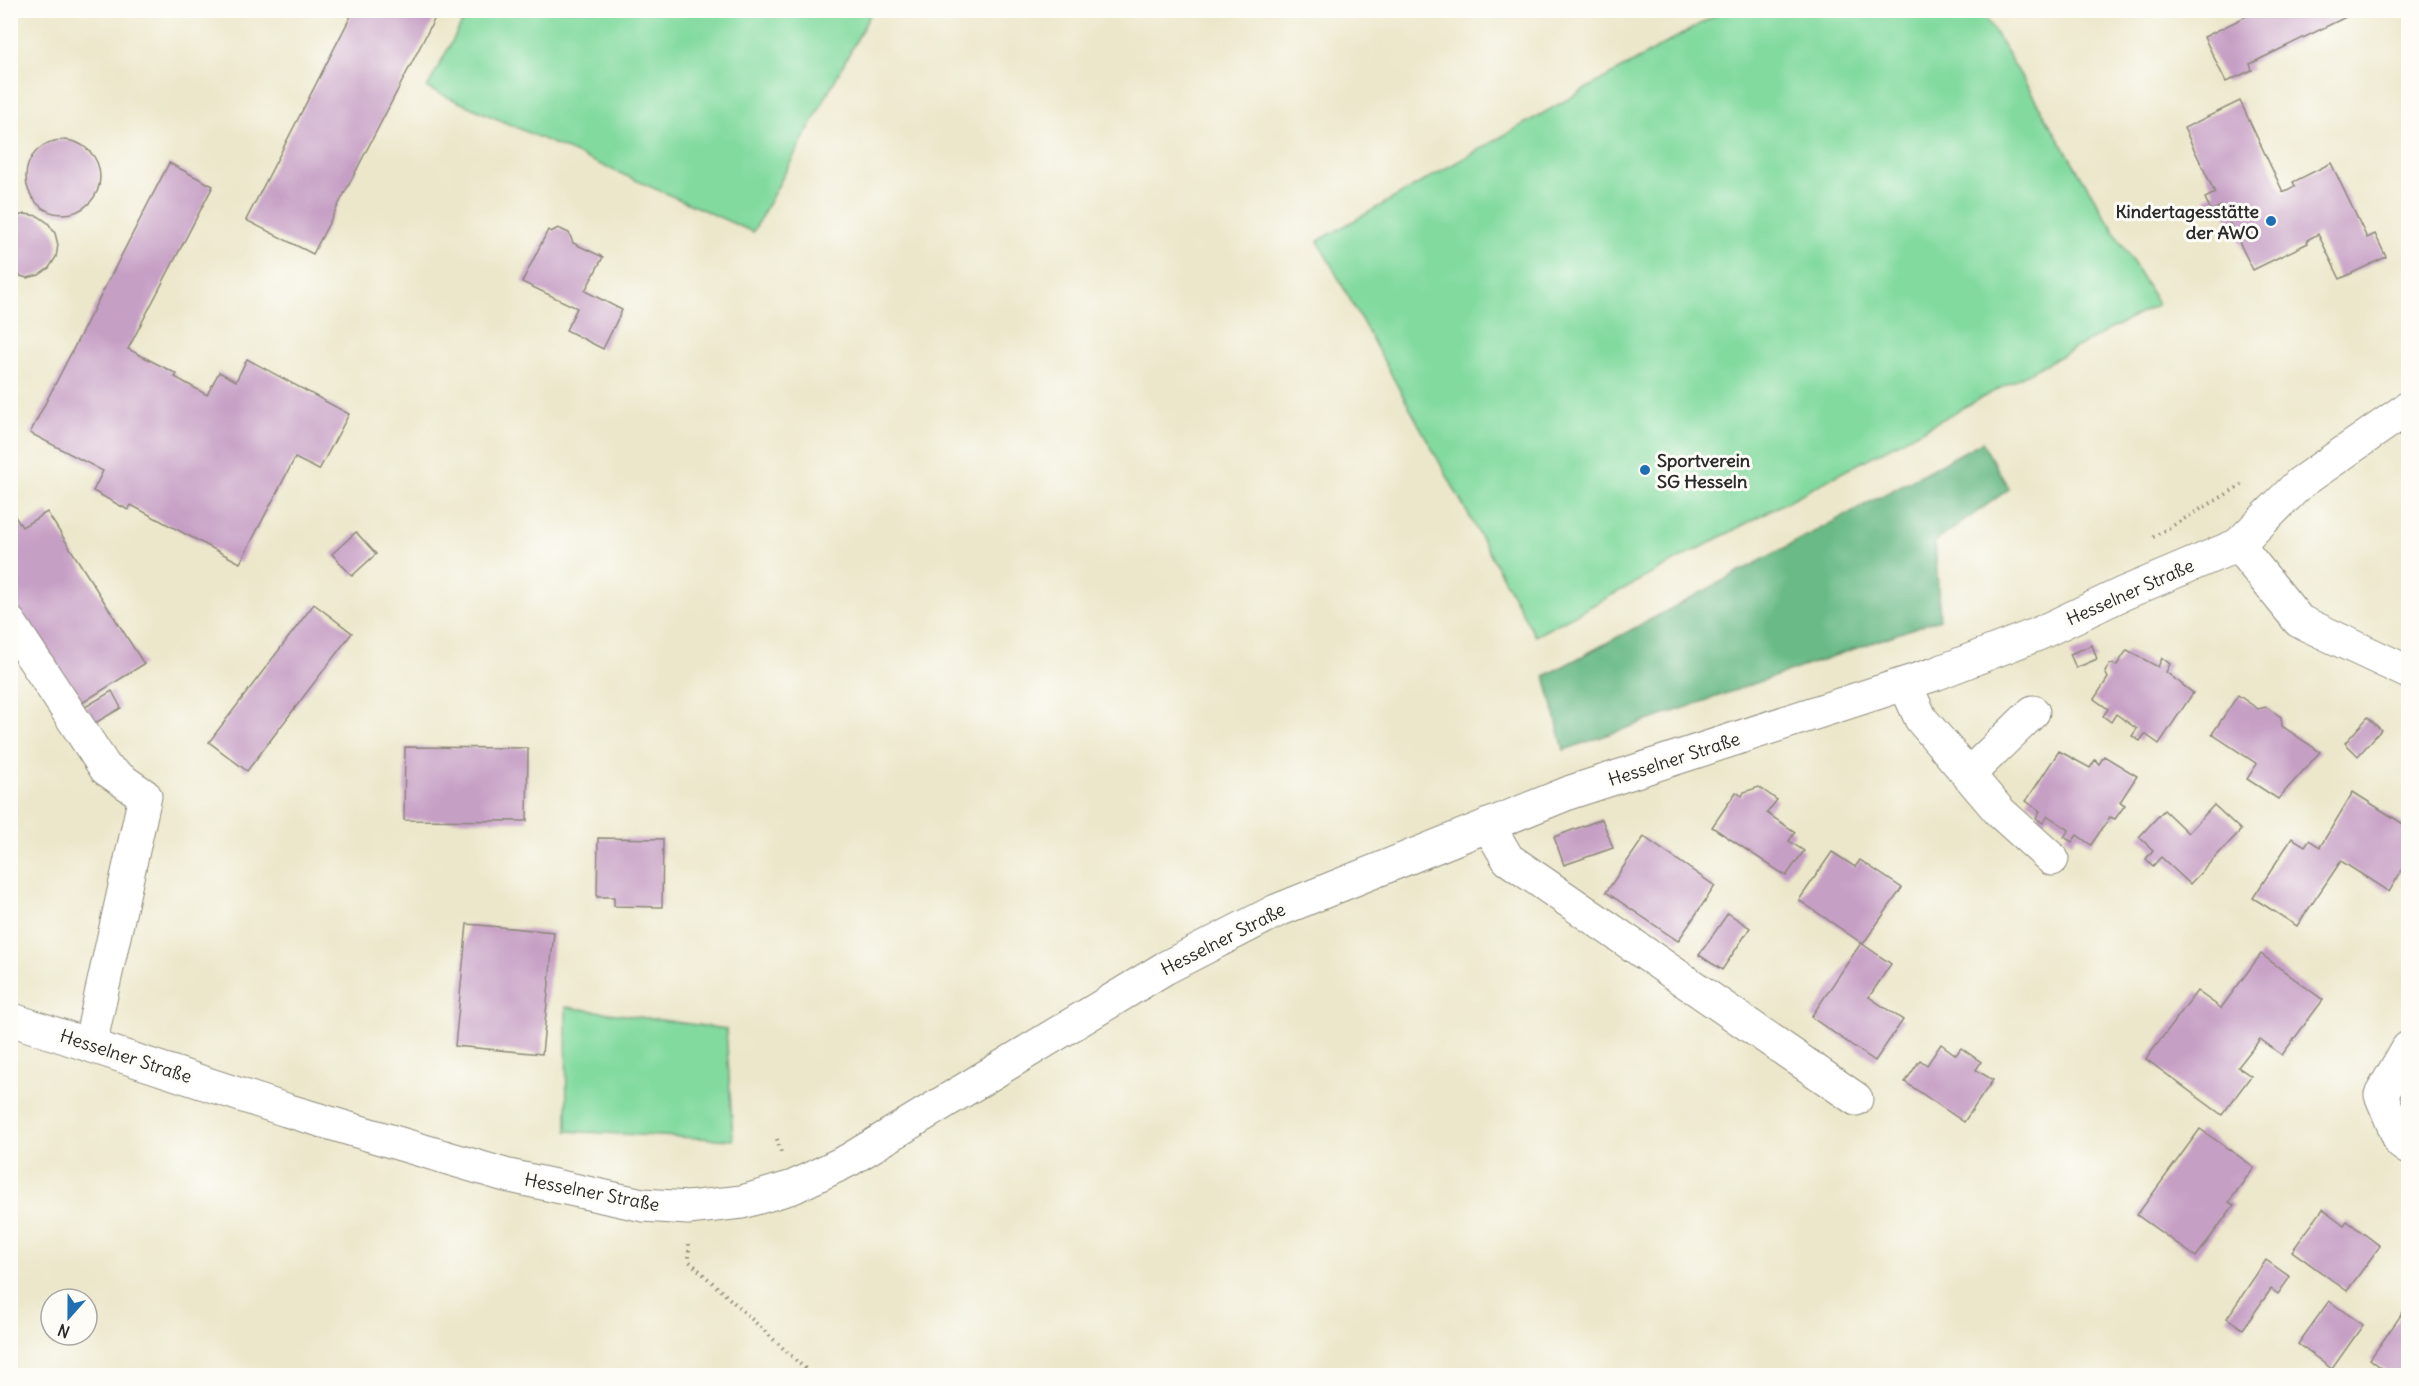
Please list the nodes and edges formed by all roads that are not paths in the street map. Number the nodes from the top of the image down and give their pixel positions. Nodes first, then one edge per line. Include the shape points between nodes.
1 (2409, 408) edge
2 (2238, 545) junction
3 (10, 623) edge
4 (2409, 672) edge
5 (1905, 684) junction
6 (2033, 712) dead end
7 (1969, 774) junction
8 (1488, 825) junction
9 (2052, 859) dead end
10 (10, 1020) edge
11 (90, 1045) junction
12 (2409, 1048) edge
13 (1857, 1099) dead end
14 (2409, 1148) edge

1 - 2 street, Hesselner Straße via 2300,483
2 - 4 street via 2299,621
2 - 5 street, Hesselner Straße via 2038,634
3 - 11 street via 106,769 145,796
5 - 7 street via 1921,719
5 - 8 street, Hesselner Straße via 1571,792
6 - 7 street
7 - 9 street via 2000,812
8 - 11 street, Hesselner Straße via 1276,911 1165,968 849,1160 793,1187 742,1202 688,1208 643,1205 505,1175 286,1110
8 - 13 street via 1508,859
10 - 11 street, Hesselner Straße
12 - 14 street via 2381,1095 2401,1143

